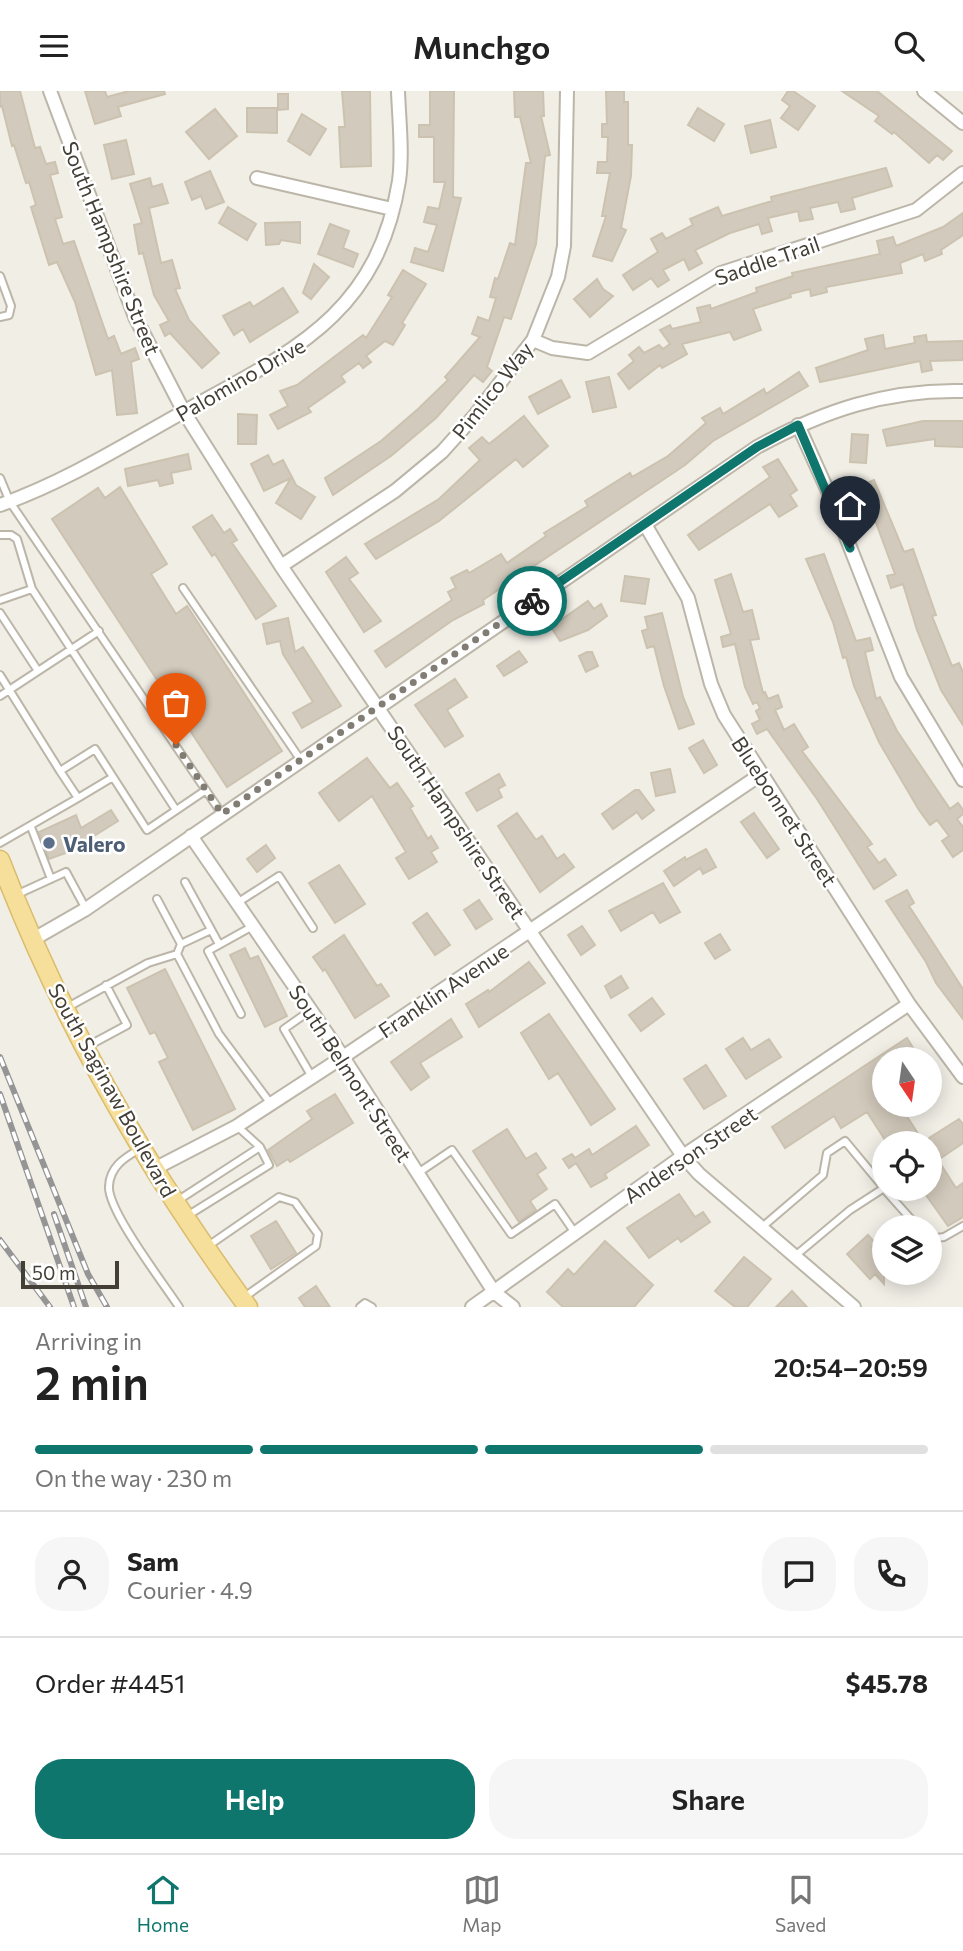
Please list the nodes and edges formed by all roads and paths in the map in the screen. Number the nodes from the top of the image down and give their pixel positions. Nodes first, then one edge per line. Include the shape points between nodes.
1 (50, 91) edge
2 (398, 91) edge
3 (567, 91) edge
4 (924, 91) edge
5 (963, 123) edge
6 (963, 173) edge
7 (257, 178) dead end
8 (392, 209) junction
9 (0, 277) edge
10 (0, 317) edge
11 (533, 340) junction
12 (963, 391) edge
13 (184, 412) junction
14 (798, 425) junction
15 (0, 478) edge
16 (5, 504) edge
17 (646, 526) junction
18 (0, 535) edge
19 (281, 566) junction
20 (184, 588) dead end
21 (32, 589) junction
22 (0, 600) edge
23 (0, 613) edge
24 (99, 631) junction
25 (71, 650) junction
26 (38, 671) junction
27 (0, 675) edge
28 (8, 691) junction
29 (0, 696) edge
30 (379, 708) junction
31 (300, 759) junction
32 (60, 771) junction
33 (760, 775) junction
34 (113, 777) junction
35 (963, 780) edge
36 (206, 790) junction
37 (78, 798) junction
38 (176, 810) junction
39 (222, 814) junction
40 (31, 827) junction
41 (191, 836) junction
42 (0, 843) edge
43 (0, 860) edge
44 (51, 879) junction
45 (185, 882) dead end
46 (14, 896) junction
47 (157, 899) dead end
48 (237, 904) junction
49 (86, 909) junction
50 (253, 926) junction
51 (313, 928) dead end
52 (211, 929) junction
53 (531, 930) junction
54 (32, 940) junction
55 (181, 944) junction
56 (219, 944) junction
57 (177, 954) junction
58 (106, 985) junction
59 (909, 1004) junction
60 (64, 1009) junction
61 (311, 1010) junction
62 (241, 1014) dead end
63 (85, 1049) junction
64 (343, 1057) junction
65 (312, 1077) junction
66 (963, 1077) edge
67 (271, 1104) junction
68 (237, 1126) junction
69 (141, 1147) junction
70 (260, 1147) junction
71 (683, 1156) junction
72 (154, 1169) junction
73 (416, 1174) junction
74 (872, 1175) edge
75 (872, 1196) edge
76 (895, 1201) edge
77 (181, 1209) junction
78 (907, 1215) edge
79 (963, 1226) edge
80 (761, 1228) junction
81 (575, 1233) junction
82 (942, 1237) edge
83 (206, 1247) junction
84 (795, 1256) junction
85 (494, 1292) junction
86 (245, 1303) edge
87 (179, 1307) edge
88 (360, 1307) edge
89 (372, 1307) edge
90 (472, 1307) edge
91 (513, 1307) edge
92 (854, 1307) edge

1 - 13 street, South Hampshire Street via 135,317
2 - 8 street, Palomino Drive via 400,163
3 - 11 street, Pimlico Way via 564,246 558,277
4 - 5 street
6 - 11 street, Saddle Trail via 916,210 721,273 588,353
7 - 8 street
8 - 13 street, Palomino Drive via 368,271 328,322 294,351
9 - 10 lane via 11,306 9,314
11 - 19 street, Pimlico Way via 442,451 395,491
12 - 14 street via 883,397
13 - 16 street, Palomino Drive via 82,469
13 - 19 street, South Hampshire Street
14 - 17 street via 757,447
14 - 35 street via 901,677
15 - 16 lane
16 - 24 lane
17 - 30 street
17 - 33 street, Bluebonnet Street via 688,598 724,716
18 - 21 lane via 17,539
19 - 30 street, South Hampshire Street
20 - 31 lane
21 - 22 lane
21 - 25 lane
23 - 26 lane
24 - 25 lane
24 - 36 lane
25 - 26 lane
25 - 38 lane
26 - 28 lane
27 - 28 lane
28 - 29 lane
28 - 32 lane
30 - 31 street
30 - 53 street, South Hampshire Street
31 - 39 street
32 - 34 lane via 95,749
32 - 37 lane
33 - 53 street, Franklin Avenue
33 - 59 street, Bluebonnet Street
34 - 37 lane
34 - 38 lane via 147,830
36 - 38 lane
36 - 39 lane
37 - 40 lane
39 - 41 street
40 - 42 lane
40 - 44 lane
41 - 48 street, South Belmont Street
41 - 49 street
43 - 46 main road, South Saginaw Boulevard
44 - 46 lane
44 - 49 lane via 66,871
45 - 52 lane
46 - 54 main road, South Saginaw Boulevard
47 - 55 lane
48 - 50 street, South Belmont Street
48 - 51 lane via 279,876
49 - 54 street
50 - 56 lane
50 - 61 street, South Belmont Street
52 - 55 lane
52 - 56 lane
53 - 64 street, Franklin Avenue
53 - 71 street, South Hampshire Street
54 - 60 main road, South Saginaw Boulevard
55 - 57 lane
56 - 62 lane via 208,951
57 - 58 lane
57 - 67 lane via 219,1034
58 - 60 lane
58 - 63 lane via 127,1025
59 - 66 street, Bluebonnet Street
59 - 71 street, Anderson Street
60 - 63 main road, South Saginaw Boulevard
61 - 64 street, South Belmont Street
61 - 65 lane via 284,1029
63 - 69 main road, South Saginaw Boulevard
64 - 65 street, Franklin Avenue
64 - 73 street, South Belmont Street
65 - 67 street, Franklin Avenue
67 - 68 street, Franklin Avenue
68 - 70 lane
68 - 72 street, Franklin Avenue
69 - 72 main road, South Saginaw Boulevard
69 - 87 lane via 118,1163 108,1187 117,1213
70 - 77 lane
70 - 77 lane via 269,1165
71 - 80 street, South Hampshire Street
71 - 81 street, Anderson Street
72 - 77 main road, South Saginaw Boulevard
73 - 81 lane via 452,1150 511,1234 555,1204
73 - 85 street, South Belmont Street
74 - 80 lane via 845,1142 827,1153 823,1175
75 - 84 lane
76 - 78 lane
77 - 83 main road, South Saginaw Boulevard
79 - 82 lane
80 - 84 street, South Hampshire Street
81 - 85 street, Anderson Street
83 - 86 main road, South Saginaw Boulevard
83 - 86 lane via 279,1197 295,1202 318,1234 316,1246
84 - 92 street, South Hampshire Street
85 - 90 street, Anderson Street
85 - 91 street, South Belmont Street
88 - 89 lane via 365,1303

